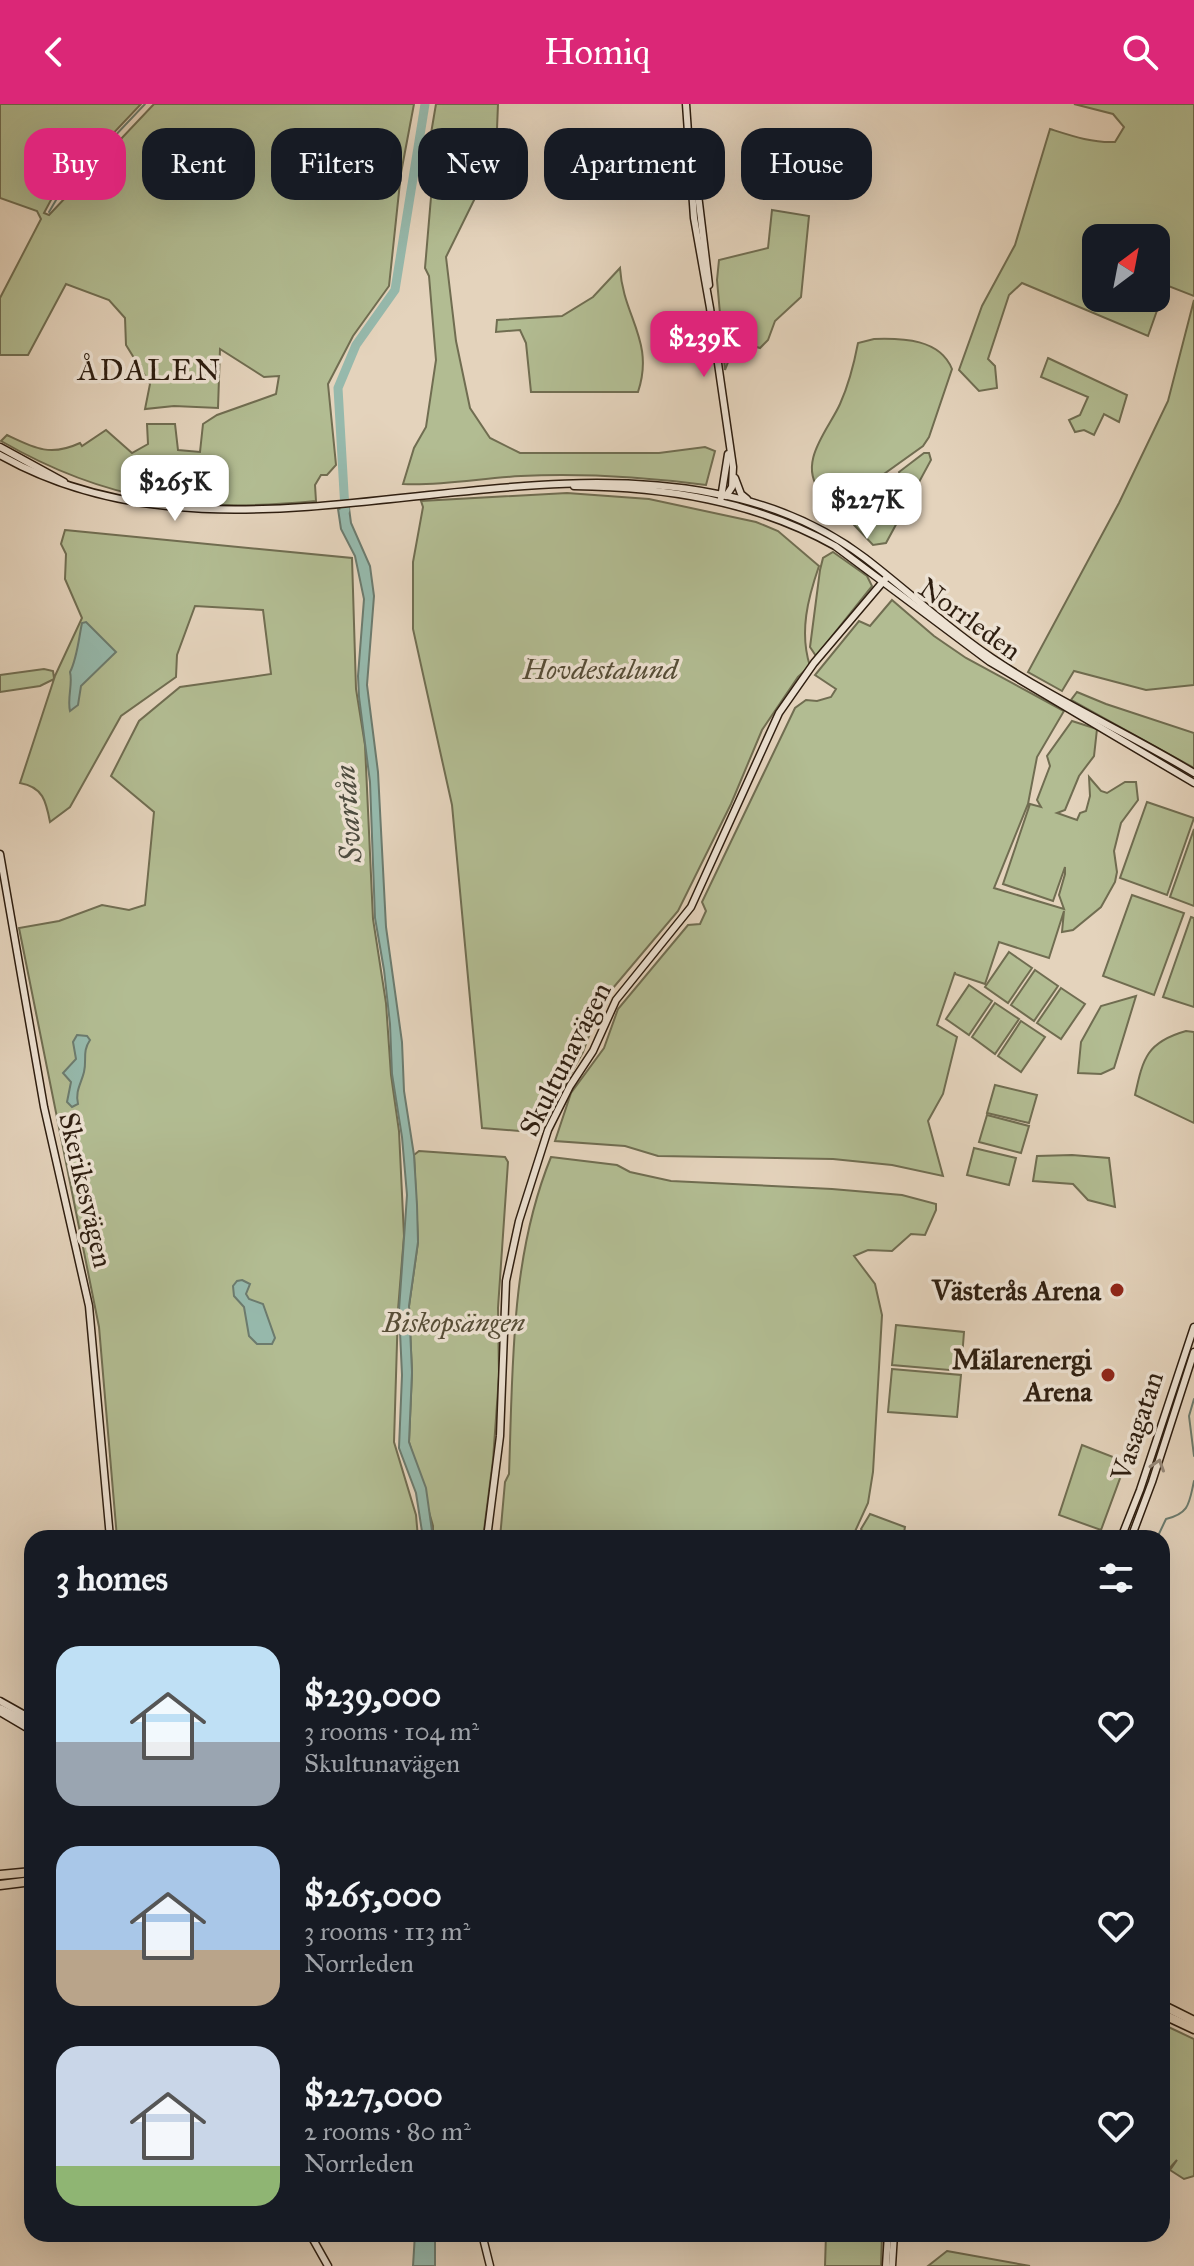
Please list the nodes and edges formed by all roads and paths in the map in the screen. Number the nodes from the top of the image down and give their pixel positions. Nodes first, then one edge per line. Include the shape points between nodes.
1 (686, 104) edge
2 (728, 446) junction
3 (0, 447) edge
4 (0, 455) edge
5 (733, 467) junction
6 (77, 488) junction
7 (721, 496) junction
8 (752, 502) junction
9 (885, 580) junction
10 (1194, 773) edge
11 (1194, 783) edge
12 (0, 854) edge
13 (1194, 1327) edge
14 (1194, 1352) edge
15 (109, 1530) edge
16 (488, 1530) edge
17 (1124, 1530) edge
18 (1134, 1530) edge
19 (0, 1701) edge
20 (0, 1710) edge
21 (24, 1719) edge
22 (24, 1720) edge
23 (24, 1873) edge
24 (0, 1875) edge
25 (24, 1882) edge
26 (0, 1885) edge
27 (1170, 2009) edge
28 (1170, 2018) edge
29 (1194, 2021) edge
30 (1194, 2029) edge
31 (314, 2242) edge
32 (484, 2242) edge
33 (890, 2242) edge
34 (328, 2266) edge
35 (490, 2266) edge
36 (889, 2266) edge

1 - 2 main road via 694,218
2 - 5 main road
2 - 7 main road
3 - 6 main road, Norrleden
4 - 6 main road, Norrleden
5 - 7 main road via 732,487
5 - 8 main road via 738,489
6 - 7 main road, Norrleden via 124,501 224,510 613,482
7 - 8 main road, Norrleden
7 - 9 main road, Norrleden via 810,533
8 - 9 main road, Norrleden via 815,527 852,549
9 - 10 main road, Norrleden via 1005,666
9 - 11 main road, Norrleden via 990,662
9 - 16 main road, Skultunavägen via 779,713 697,897 616,1000 548,1130 519,1221 504,1296 500,1436
12 - 15 main road, Skerikesvägen via 44,1107 91,1318
13 - 17 main road, Vasagatan
18 -> 14 main road, Vasagatan
19 - 21 main road
20 - 22 main road
23 - 24 highway
25 - 26 highway
27 - 29 highway
28 - 30 highway
31 - 34 main road
32 - 35 main road
33 - 36 main road

